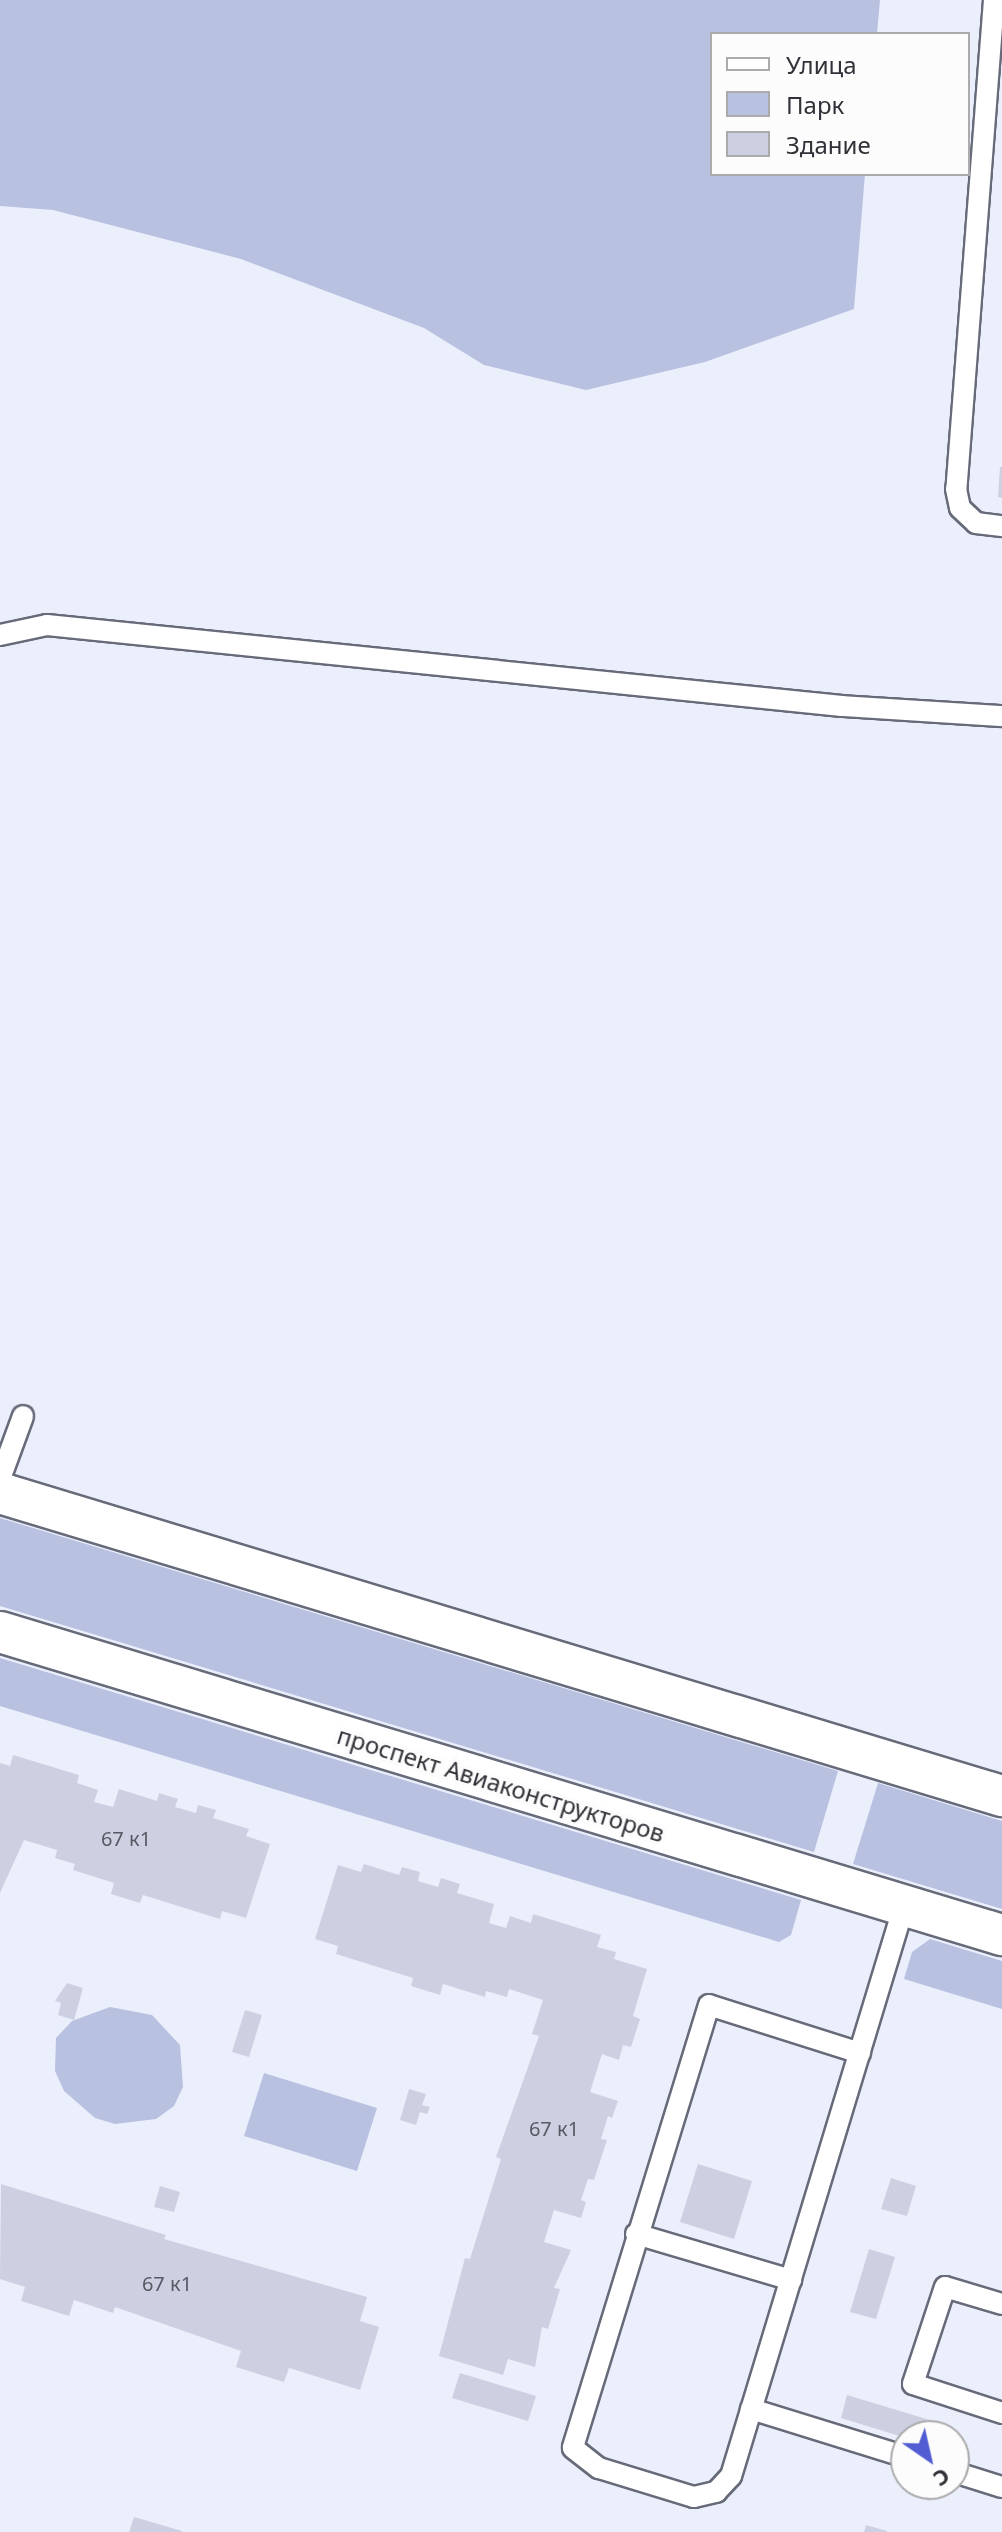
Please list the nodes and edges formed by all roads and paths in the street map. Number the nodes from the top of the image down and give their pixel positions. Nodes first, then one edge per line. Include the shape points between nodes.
1 (994, 0) edge
2 (1002, 526) edge
3 (0, 635) edge
4 (1002, 716) edge
5 (23, 1416) dead end
6 (0, 1479) edge
7 (0, 1493) edge
8 (0, 1632) edge
9 (1002, 1796) edge
10 (904, 1906) junction
11 (1002, 1935) edge
12 (860, 2053) junction
13 (636, 2234) junction
14 (791, 2280) junction
15 (1002, 2304) edge
16 (751, 2409) junction
17 (1002, 2413) edge
18 (890, 2452) edge
19 (970, 2477) edge
20 (1002, 2487) edge

1 - 2 lane via 956,489 960,508 976,523
3 - 4 lane via 47,625 842,706
5 - 6 lane
7 - 9 street
8 - 10 street, проспект Авиаконструкторов
10 - 11 street, проспект Авиаконструкторов
10 - 12 lane
12 - 13 lane via 709,2005
12 - 14 lane
13 - 14 lane
13 - 16 lane via 573,2448 599,2468 694,2497 716,2492 731,2476
14 - 16 lane
15 - 17 lane via 945,2287 913,2384
16 - 18 lane
19 - 20 lane

